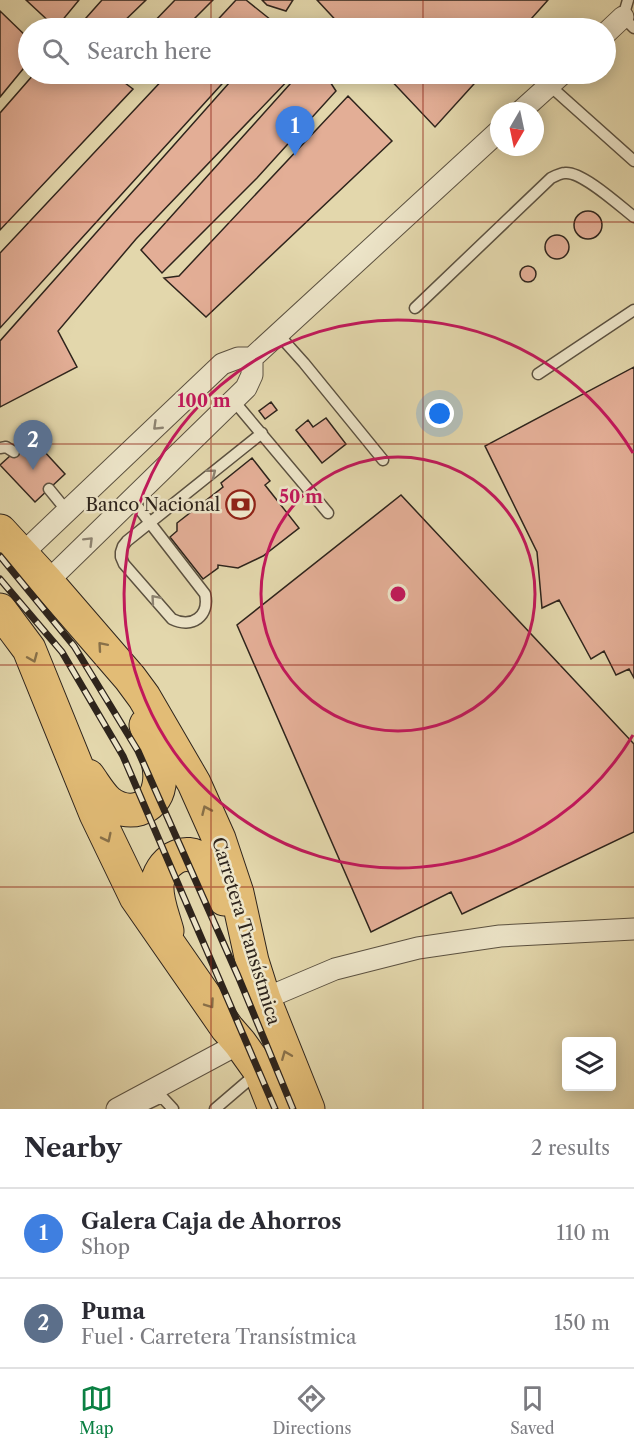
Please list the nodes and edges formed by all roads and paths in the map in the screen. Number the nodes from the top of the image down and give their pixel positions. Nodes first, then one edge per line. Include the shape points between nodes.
1 (628, 15) edge
2 (616, 25) edge
3 (551, 84) edge
4 (561, 84) edge
5 (531, 102) edge
6 (490, 139) edge
7 (634, 161) edge
8 (634, 217) edge
9 (415, 308) dead end
10 (634, 310) edge
11 (278, 334) junction
12 (252, 358) junction
13 (538, 374) dead end
14 (233, 400) junction
15 (262, 434) junction
16 (0, 448) edge
17 (14, 452) dead end
18 (383, 460) dead end
19 (49, 489) dead end
20 (132, 500) junction
21 (68, 511) junction
22 (328, 513) dead end
23 (150, 523) junction
24 (7, 542) edge
25 (47, 582) junction
26 (0, 610) edge
27 (130, 678) junction
28 (73, 755) junction
29 (634, 929) edge
30 (174, 953) junction
31 (252, 961) junction
32 (264, 999) junction
33 (240, 1043) junction
34 (264, 1093) edge
35 (131, 1107) edge
36 (173, 1109) edge
37 (215, 1109) edge
38 (308, 1109) edge

1 - 2 street
3 - 5 street
4 - 7 lane
6 - 11 street
8 - 9 lane via 577,174 564,172 551,178
10 - 13 lane
11 - 12 street
11 - 18 lane
12 - 14 street via 252,375
12 -> 21 street via 222,364
14 - 15 lane
14 - 20 street
15 - 22 lane
23 -> 15 lane
16 - 17 lane
19 - 21 lane
20 - 23 lane
25 -> 20 street
21 - 24 street
23 -> 23 lane via 205,594 201,616 193,621 172,619 124,564 123,546
24 - 25 main road, Carretera Transístmica
27 -> 25 main road, Carretera Transístmica
26 -> 28 main road via 29,649
27 - 28 main road via 159,766 160,784 154,798 141,809 119,808 108,802
31 -> 27 main road, Carretera Transístmica via 237,893 219,839 194,783
28 -> 30 main road via 136,897
29 - 32 street via 500,936 418,948 335,969
30 - 31 main road via 157,884 168,861 189,855 204,861 213,874
30 -> 33 main road
31 - 32 main road, Carretera Transístmica
38 -> 32 main road, Carretera Transístmica
33 - 34 main road
33 - 35 street
34 - 37 lane
35 - 36 lane via 162,1097

